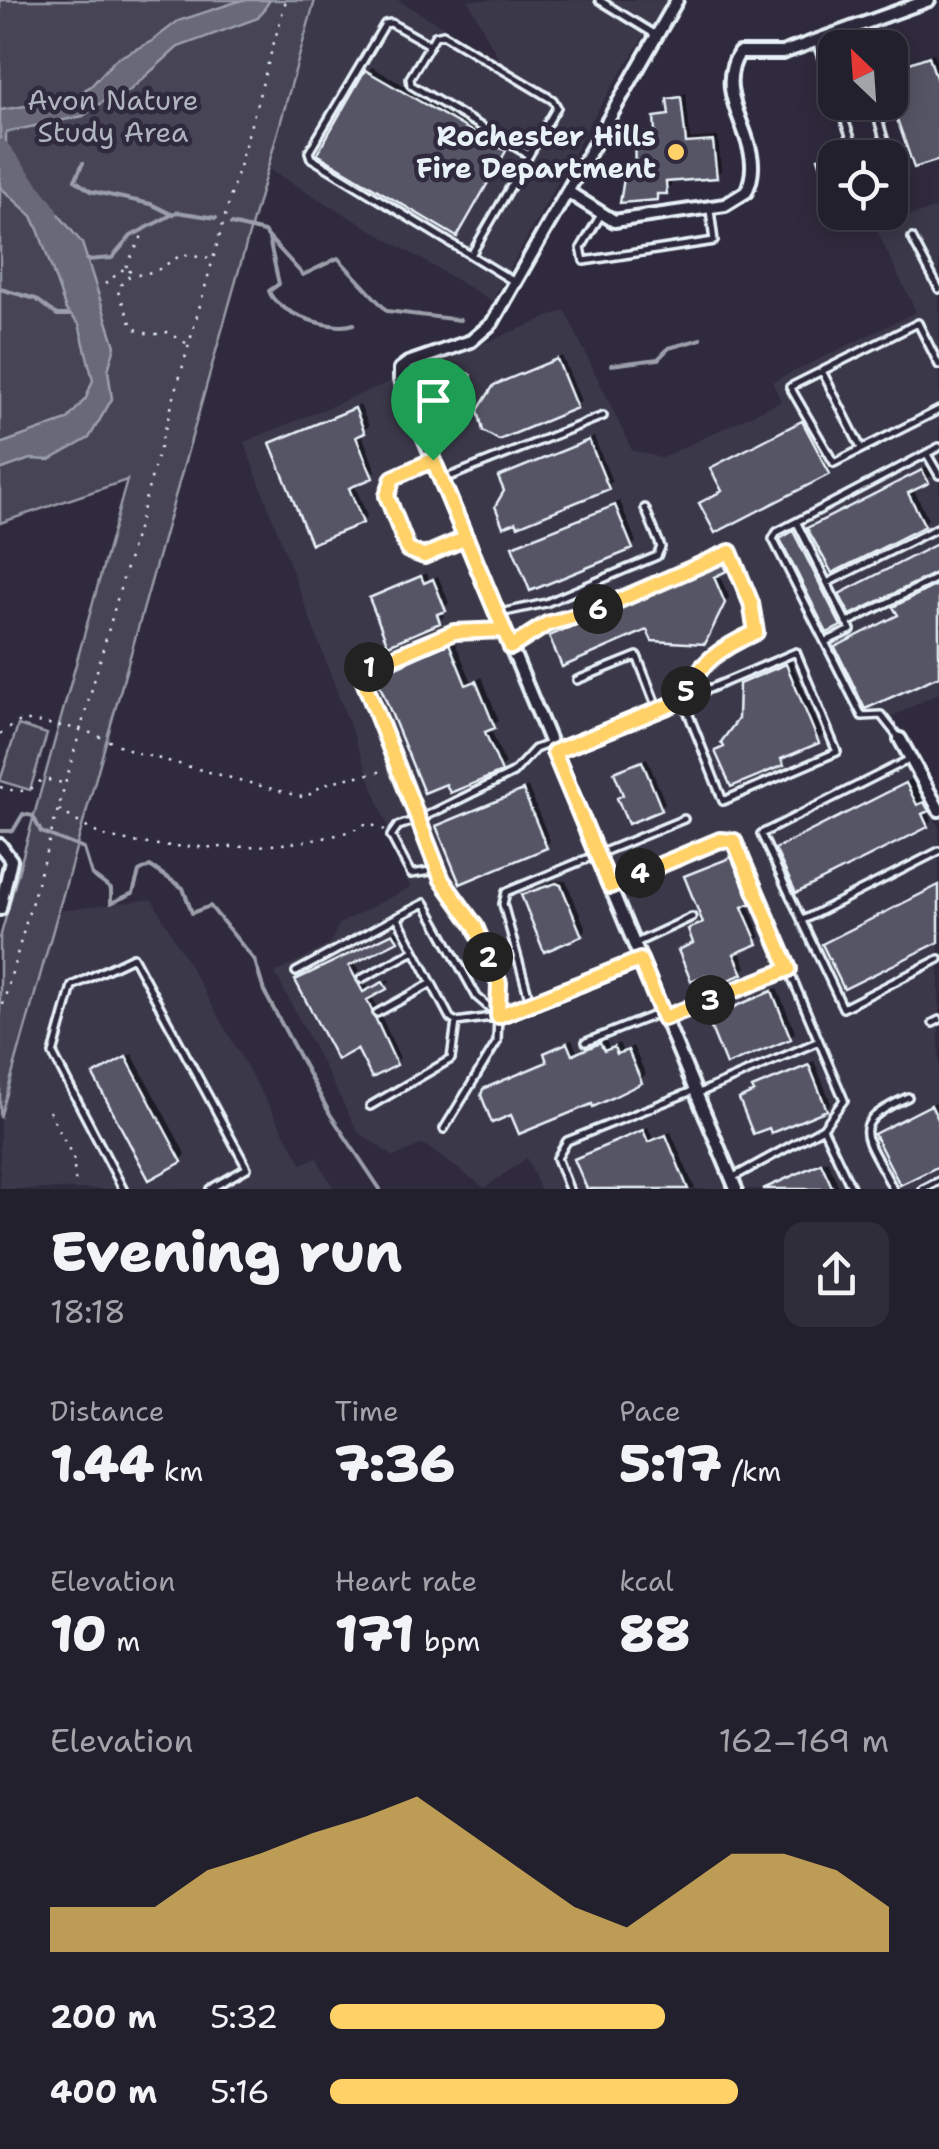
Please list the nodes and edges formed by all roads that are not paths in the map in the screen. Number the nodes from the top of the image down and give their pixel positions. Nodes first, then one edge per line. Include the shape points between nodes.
1 (599, 0) edge
2 (677, 0) edge
3 (929, 0) edge
4 (847, 30) edge
5 (656, 35) junction
6 (816, 41) joint
7 (430, 45) junction
8 (818, 47) edge
9 (529, 155) junction
10 (568, 192) junction
11 (710, 207) junction
12 (602, 213) junction
13 (912, 238) dead end
14 (470, 255) junction
15 (515, 283) junction
16 (939, 289) edge
17 (939, 365) edge
18 (822, 370) junction
19 (467, 378) dead end
20 (939, 410) edge
21 (603, 416) dead end
22 (426, 443) junction
23 (939, 447) edge
24 (862, 449) junction
25 (928, 456) junction
26 (433, 460) junction
27 (939, 476) edge
28 (441, 480) junction
29 (644, 508) dead end
30 (797, 523) junction
31 (939, 526) edge
32 (466, 538) junction
33 (939, 577) edge
34 (827, 583) junction
35 (497, 614) junction
36 (847, 624) junction
37 (504, 630) junction
38 (825, 642) junction
39 (511, 647) junction
40 (577, 680) dead end
41 (683, 700) junction
42 (658, 710) junction
43 (900, 738) joint
44 (552, 748) junction
45 (911, 759) junction
46 (939, 810) edge
47 (420, 819) junction
48 (684, 819) dead end
49 (0, 845) edge
50 (939, 851) edge
51 (597, 855) junction
52 (438, 870) junction
53 (610, 886) junction
54 (0, 909) edge
55 (692, 917) dead end
56 (397, 918) junction
57 (802, 920) junction
58 (633, 944) junction
59 (414, 951) junction
60 (939, 959) edge
61 (640, 960) junction
62 (789, 969) junction
63 (296, 972) dead end
64 (360, 979) dead end
65 (432, 983) junction
66 (530, 1004) junction
67 (377, 1012) dead end
68 (663, 1015) junction
69 (498, 1016) junction
70 (456, 1022) junction
71 (819, 1041) junction
72 (586, 1042) dead end
73 (695, 1092) junction
74 (908, 1097) dead end
75 (370, 1106) dead end
76 (823, 1128) junction
77 (444, 1129) dead end
78 (939, 1181) edge
79 (734, 1183) edge
80 (123, 1189) edge
81 (210, 1189) edge
82 (569, 1189) edge
83 (852, 1189) edge
84 (893, 1189) edge
85 (923, 1189) edge

1 - 5 lane
2 - 5 street
3 - 4 street
5 - 10 street
6 - 8 lane
6 - 11 street via 782,53 739,53 730,66 732,98 755,161 753,178 746,192
7 - 9 lane via 412,84
7 - 9 lane via 442,34 553,100 556,107
7 - 14 lane via 385,24 309,152
9 - 14 lane
10 - 12 street
10 - 15 street
11 - 12 street via 614,221
11 - 12 lane via 714,241 584,261 582,248
13 - 16 lane
14 - 15 lane
15 - 22 street via 482,334 400,369
17 - 18 lane via 918,323
18 - 24 lane
18 - 24 lane via 790,386 834,463
19 - 22 lane via 466,403 456,419
20 - 24 lane
21 - 28 lane
22 - 26 street
23 - 25 lane
25 - 27 lane
25 - 30 lane
26 - 28 street
26 - 32 lane via 393,478 387,496 408,550 424,556
28 - 32 street
29 - 35 lane via 661,547 658,556 546,603
30 - 34 lane
30 - 38 lane via 773,539
31 - 34 lane
32 - 35 street
33 - 36 lane
34 - 36 lane
35 - 37 street
36 - 38 lane via 851,630
37 - 39 street
37 - 47 lane via 454,632 360,671
38 - 43 lane via 862,716 881,715
39 - 41 lane via 547,624 594,611 730,552 756,632 694,672
39 - 44 street
40 - 42 lane via 633,655 640,658
41 - 41 lane via 723,801 836,752 796,652
41 - 42 street
42 - 44 street
43 - 45 street
44 - 47 lane via 535,749 513,773
44 - 51 street
45 - 46 street
45 - 57 lane via 762,834
47 - 52 lane
47 - 52 lane via 391,833 411,874
48 - 51 lane
49 - 54 street via 10,860
50 - 57 lane
51 - 53 street
51 - 66 lane via 514,887 503,898
52 - 69 lane via 475,926 499,983
53 - 58 street
53 - 62 lane via 720,840 734,841
55 - 58 lane
56 - 59 lane
56 - 63 lane
56 - 69 lane via 429,906 477,997
57 - 60 lane via 843,1008
58 - 61 street
59 - 64 lane
59 - 65 lane
61 - 66 street
61 - 68 street
62 - 68 lane
62 - 71 lane
65 - 67 lane
65 - 70 lane
66 - 69 street
68 - 72 lane
68 - 73 street
69 - 70 lane
69 - 77 lane via 497,1042
70 - 75 lane via 442,1067
71 - 73 lane
71 - 76 lane via 844,1100
73 - 79 street
73 - 82 lane via 567,1141 557,1158
74 - 84 lane via 870,1115 867,1123
76 - 79 lane
76 - 83 lane
78 - 85 lane
80 - 81 lane via 54,1054 72,986 133,957 246,1168

